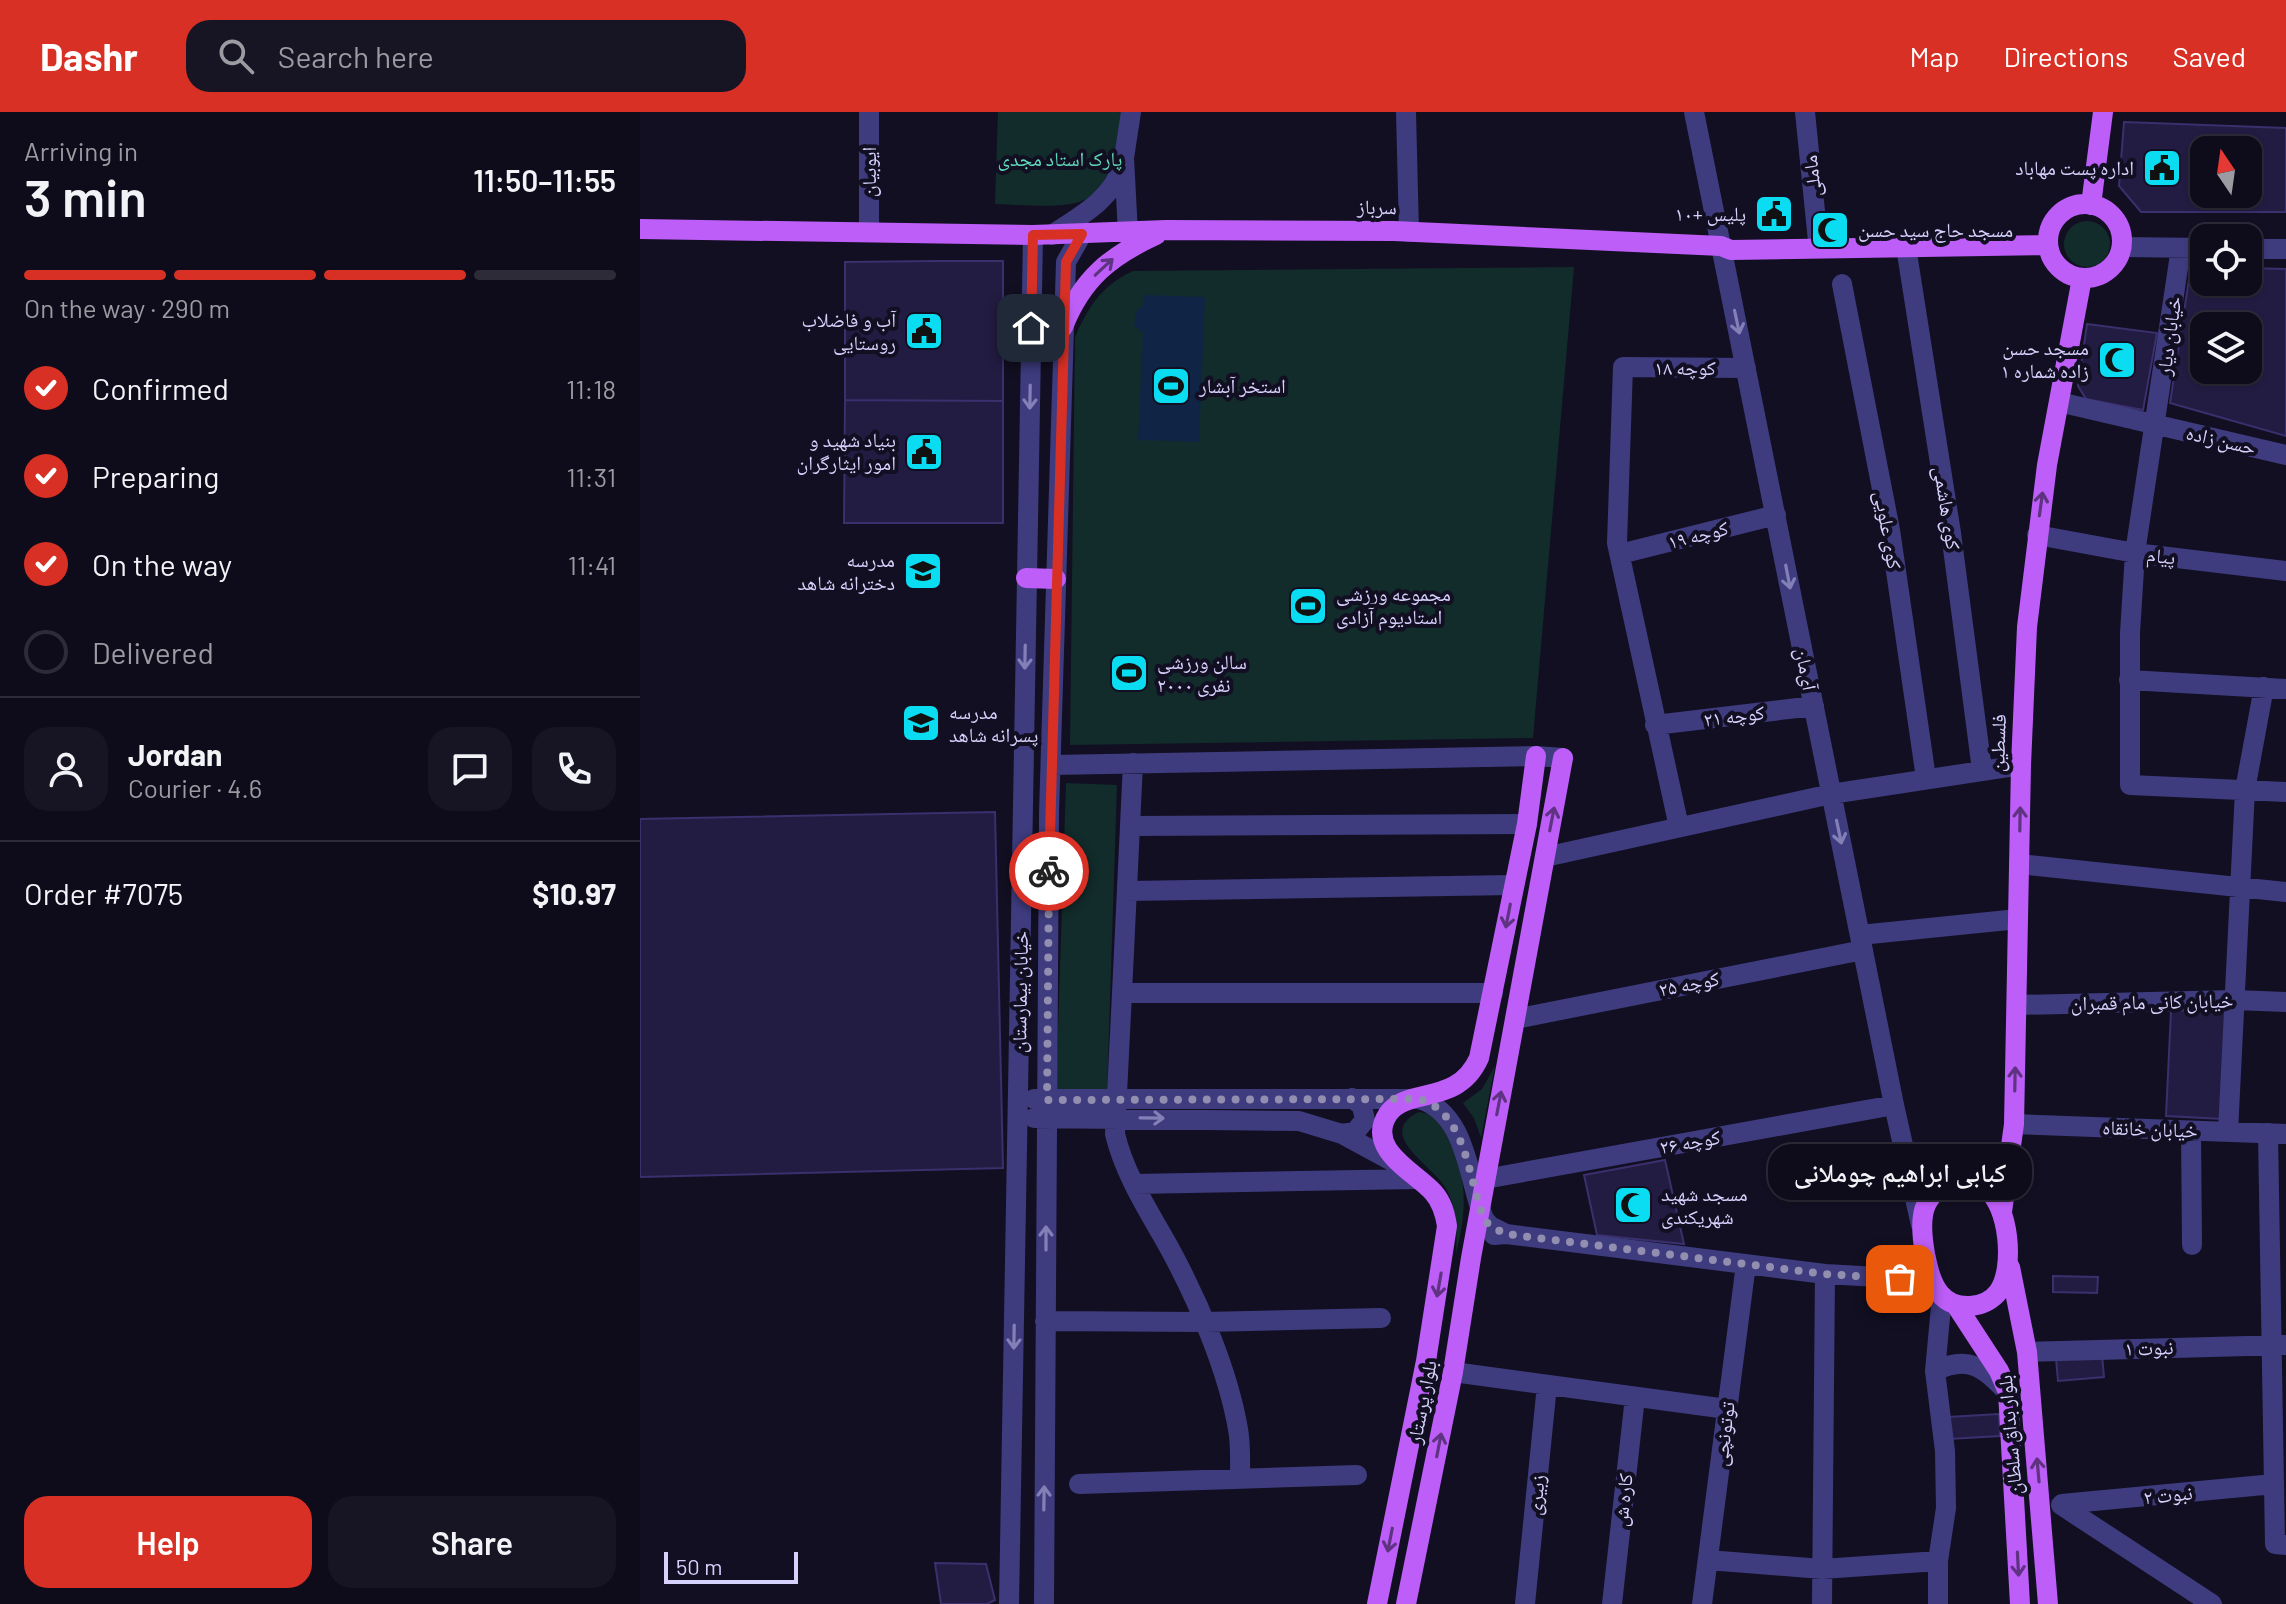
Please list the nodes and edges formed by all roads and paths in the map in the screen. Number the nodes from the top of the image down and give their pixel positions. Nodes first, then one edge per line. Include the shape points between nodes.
1 (869, 112) edge
2 (1131, 112) edge
3 (1406, 112) edge
4 (1694, 112) edge
5 (1805, 112) edge
6 (2103, 112) edge
7 (1124, 158) junction
8 (2091, 205) junction
9 (640, 229) edge
10 (1166, 230) junction
11 (869, 232) junction
12 (1409, 232) junction
13 (1128, 233) junction
14 (1082, 234) junction
15 (1042, 235) junction
16 (1818, 241) junction
17 (2048, 242) junction
18 (1721, 246) junction
19 (1906, 247) junction
20 (2122, 247) junction
21 (2181, 248) junction
22 (2190, 248) edge
23 (2262, 249) edge
24 (2286, 249) edge
25 (2082, 278) junction
26 (1842, 284) dead end
27 (1063, 327) junction
28 (1746, 368) junction
29 (2059, 402) junction
30 (2156, 425) junction
31 (2286, 455) edge
32 (1776, 515) junction
33 (2037, 535) junction
34 (2135, 553) junction
35 (1620, 554) junction
36 (2286, 571) edge
37 (1026, 578) junction
38 (1056, 579) junction
39 (2129, 680) junction
40 (2264, 687) junction
41 (2286, 689) edge
42 (1814, 706) junction
43 (1655, 725) junction
44 (1536, 756) junction
45 (1563, 758) joint
46 (1133, 763) junction
47 (1051, 765) junction
48 (2021, 765) junction
49 (1982, 770) junction
50 (1926, 778) junction
51 (2245, 790) junction
52 (2286, 792) edge
53 (1831, 794) junction
54 (1527, 824) junction
55 (1131, 826) junction
56 (1679, 827) junction
57 (1521, 854) junction
58 (1545, 857) junction
59 (2019, 864) junction
60 (1514, 885) junction
61 (2240, 888) junction
62 (1128, 891) junction
63 (2286, 892) edge
64 (2018, 919) junction
65 (1862, 943) junction
66 (1122, 993) junction
67 (1493, 993) junction
68 (2235, 1000) junction
69 (2286, 1002) edge
70 (2017, 1005) junction
71 (1515, 1019) junction
72 (1352, 1098) junction
73 (1419, 1099) junction
74 (1894, 1105) junction
75 (1018, 1109) junction
76 (1047, 1109) junction
77 (1115, 1109) junction
78 (2014, 1124) junction
79 (2191, 1131) junction
80 (2228, 1132) junction
81 (1342, 1134) junction
82 (2277, 1134) edge
83 (1401, 1166) junction
84 (1418, 1179) junction
85 (1485, 1179) junction
86 (1134, 1184) junction
87 (1480, 1209) junction
88 (2002, 1212) junction
89 (1921, 1225) junction
90 (1506, 1234) junction
91 (2192, 1245) dead end
92 (1471, 1258) junction
93 (1746, 1264) junction
94 (2009, 1264) junction
95 (2278, 1266) edge
96 (1825, 1274) junction
97 (1943, 1294) junction
98 (1381, 1318) dead end
99 (1045, 1321) junction
100 (1203, 1322) junction
101 (2279, 1345) edge
102 (2027, 1352) junction
103 (1935, 1371) junction
104 (1453, 1372) junction
105 (1547, 1385) junction
106 (2008, 1392) junction
107 (1635, 1397) junction
108 (1727, 1409) junction
109 (2278, 1472) edge
110 (1357, 1475) dead end
111 (1240, 1479) junction
112 (1079, 1484) dead end
113 (2062, 1504) junction
114 (2041, 1505) junction
115 (1010, 1531) junction
116 (1044, 1532) junction
117 (2280, 1544) edge
118 (1708, 1560) junction
119 (1938, 1561) junction
120 (1822, 1569) junction
121 (2210, 1603) edge
122 (1009, 1604) edge
123 (1044, 1604) edge
124 (1377, 1604) edge
125 (1406, 1604) edge
126 (1525, 1604) edge
127 (1612, 1604) edge
128 (1702, 1604) edge
129 (1822, 1604) edge
130 (1938, 1604) edge
131 (2020, 1604) edge
132 (2048, 1604) edge

1 - 11 street, ایوبیان
2 - 7 street
3 - 12 street
4 - 18 street, آی‌مان
5 - 16 street, ماملی
6 - 8 main road
7 - 13 street
7 - 15 street via 1107,195
8 - 17 main road via 2057,216
8 - 20 main road via 2119,225
9 - 11 main road, سرباز
10 - 12 main road, سرباز
10 - 13 main road, سرباز
27 -> 10 main road via 1081,288 1099,271
11 - 15 main road, سرباز
12 - 18 main road, سرباز
13 - 14 main road, سرباز
14 - 15 main road, سرباز
14 - 27 street via 1066,262
15 -> 37 street, خیابان بیمارستان
16 - 17 main road
16 - 18 main road
17 - 19 main road
17 - 25 main road via 2061,270
18 - 19 main road
18 -> 28 street, آی‌مان
19 - 49 street, کوی هاشمی
20 - 21 street
20 - 25 main road via 2112,267
21 - 22 street
21 - 30 street, خیابان دیار
23 - 24 street
25 - 29 main road, فلسطین
26 - 50 street, کوی علویی via 1890,530
27 - 38 street
28 - 32 street, آی‌مان
28 - 35 street, کوچه ۱۸ via 1623,367
29 - 30 street, حسن زاده
33 -> 29 main road, فلسطین
30 - 31 street, حسن زاده
30 - 34 street, خیابان دیار
32 - 35 street, کوچه ۱۹
32 -> 42 street, آی‌مان
33 - 34 street, پیام
33 - 48 main road, فلسطین
34 - 36 street, پیام
34 - 39 street, خیابان دیار
35 - 43 street
37 - 38 main road
37 -> 75 street, خیابان بیمارستان
38 - 47 street
39 - 40 street
39 - 51 street, خیابان دیار via 2130,785
40 - 41 street
40 - 51 street
42 - 43 street, کوچه ۲۱
42 - 53 street, آی‌مان
43 - 56 street
44 - 45 street
44 - 46 street
44 - 54 main road
58 -> 45 main road, بلوار پرستار
46 - 47 street
46 - 55 street
47 - 76 street
48 - 49 street
59 -> 48 main road, فلسطین
49 - 50 street
50 - 53 street
51 - 52 street
51 - 61 street
53 - 56 street
53 -> 65 street, آی‌مان
54 - 55 street
54 - 57 main road
55 - 62 street
56 - 58 street
57 - 58 main road
57 - 60 main road
58 - 71 main road, بلوار پرستار
59 - 61 street
59 - 64 main road, فلسطین
60 - 62 street
60 -> 67 main road
61 - 63 street
61 - 68 street
62 - 66 street
64 - 65 street, کوچه ۲۵
64 - 70 main road, فلسطین
65 - 71 street, کوچه ۲۵
65 - 74 street, آی‌مان
66 - 67 street
66 - 77 street
67 - 73 main road via 1472,1073 1456,1086
68 - 69 street, خیابان کانی مام قمبران
68 - 70 street, خیابان کانی مام قمبران
68 - 80 street
78 -> 70 main road, فلسطین
85 -> 71 main road, بلوار پرستار
72 - 73 street
72 - 77 street
72 - 81 street via 1362,1106 1365,1120 1355,1132
73 - 83 main road via 1397,1105 1384,1124 1387,1148
73 - 87 street via 1441,1109 1454,1128
74 - 85 street, کوچه ۲۶
74 - 89 street, آی‌مان
75 - 76 street
75 -> 115 street, خیابان بیمارستان
76 - 77 street
99 -> 76 street
77 -> 81 street via 1287,1120
77 - 86 street via 1120,1154
78 - 79 street, خیابان خانقاه
78 - 88 main road, فلسطین
79 - 80 street, خیابان خانقاه
79 - 91 street
80 - 82 street, خیابان خانقاه
81 - 83 street
82 - 95 street
83 - 84 main road
84 - 86 street
84 -> 124 main road via 1444,1208 1446,1246
85 - 87 main road, بلوار پرستار
86 - 100 street via 1195,1296
87 - 90 street via 1490,1226
87 - 92 main road, بلوار پرستار
88 - 89 main road via 1985,1187 1957,1180 1932,1193
88 - 94 main road
89 - 97 main road
90 - 92 street via 1482,1240
90 - 93 street
92 - 104 main road, بلوار پرستار
93 - 96 street
93 - 108 street, توتونچی
94 - 97 main road via 1997,1294 1986,1302 1971,1307
94 - 102 main road, بلوار بداق سلطان
95 - 101 street
96 - 97 street
96 - 120 street
97 - 103 street
97 - 106 main road via 1999,1371
98 - 100 street
99 - 100 street
116 -> 99 street
100 - 111 street via 1232,1396
101 - 102 street, نبوت ۱
101 - 109 street
114 -> 102 main road, بلوار بداق سلطان
103 - 106 street via 1961,1361 1982,1369
103 - 119 street via 1946,1482
104 - 105 street
125 -> 104 main road, بلوار پرستار
105 - 107 street
105 - 126 street, زبیری
106 -> 131 main road
107 - 108 street
107 - 127 street, کاره ش
108 - 118 street, توتونچی
109 - 113 street, نبوت ۲
109 - 117 street
110 - 111 street
111 - 112 street
113 - 114 street, نبوت ۲
113 - 121 street
114 - 132 main road, بلوار بداق سلطان
115 - 116 street
115 - 122 street, خیابان بیمارستان
116 - 123 street
118 - 120 street
118 - 128 street, توتونچی
119 - 120 street
119 - 130 street
120 - 129 street

